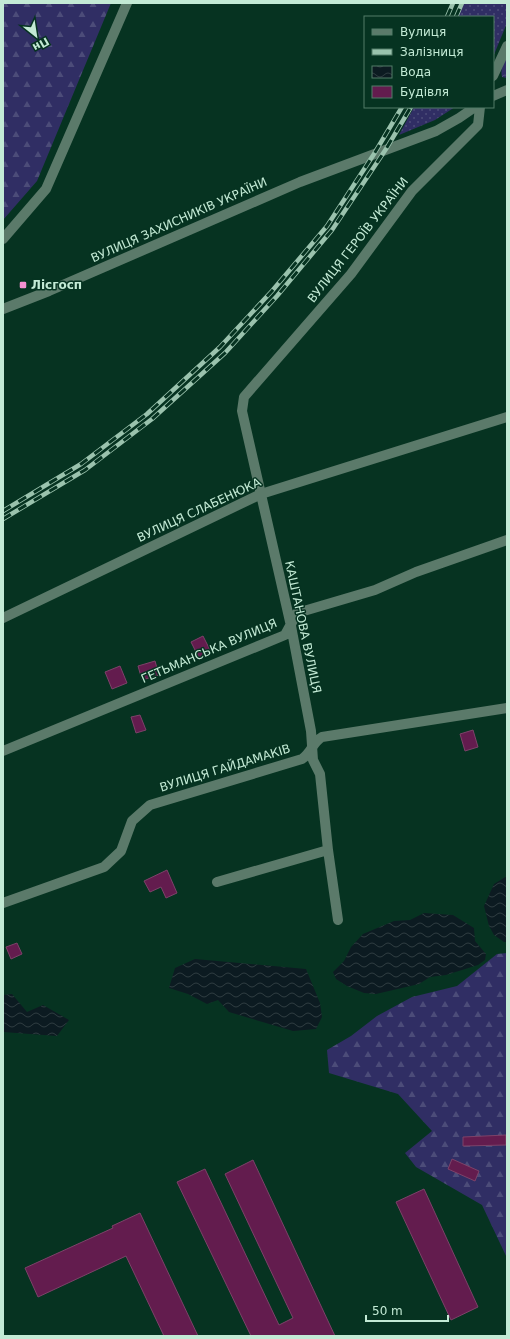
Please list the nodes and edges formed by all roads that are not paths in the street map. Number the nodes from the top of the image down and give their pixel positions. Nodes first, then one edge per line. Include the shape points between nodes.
1 (127, 3) edge
2 (507, 46) edge
3 (494, 74) edge
4 (506, 93) edge
5 (494, 96) edge
6 (474, 108) edge
7 (480, 108) edge
8 (3, 239) edge
9 (3, 309) edge
10 (242, 411) joint
11 (507, 417) edge
12 (261, 494) junction
13 (507, 540) edge
14 (3, 618) edge
15 (291, 626) junction
16 (507, 708) edge
17 (312, 749) junction
18 (3, 751) edge
19 (328, 850) junction
20 (217, 882) dead end
21 (3, 903) edge
22 (338, 920) dead end

1 - 8 street via 46,189
2 - 3 street
4 - 5 street
6 - 9 street, ВУЛИЦЯ ЗАХИСНИКІВ УКРАЇНИ via 436,131 300,182
7 - 10 street, ВУЛИЦЯ ГЕРОЇВ УКРАЇНИ via 478,125 412,191 351,274 244,397
10 - 12 street, КАШТАНОВА ВУЛИЦЯ
11 - 12 street, ВУЛИЦЯ СЛАБЕНЮКА
12 - 14 street, ВУЛИЦЯ СЛАБЕНЮКА
12 - 15 street, КАШТАНОВА ВУЛИЦЯ
13 - 15 street, ГЕТЬМАНСЬКА ВУЛИЦЯ via 416,572 375,590 297,613
15 - 17 street, КАШТАНОВА ВУЛИЦЯ via 311,731
15 - 18 street, ГЕТЬМАНСЬКА ВУЛИЦЯ via 285,634
16 - 17 street, ВУЛИЦЯ ГАЙДАМАКІВ via 322,737 316,741
17 - 19 street, КАШТАНОВА ВУЛИЦЯ via 313,760 320,774
17 - 21 street, ВУЛИЦЯ ГАЙДАМАКІВ via 302,759 150,805 132,821 121,851 104,867
19 - 20 street
19 - 22 street, КАШТАНОВА ВУЛИЦЯ

